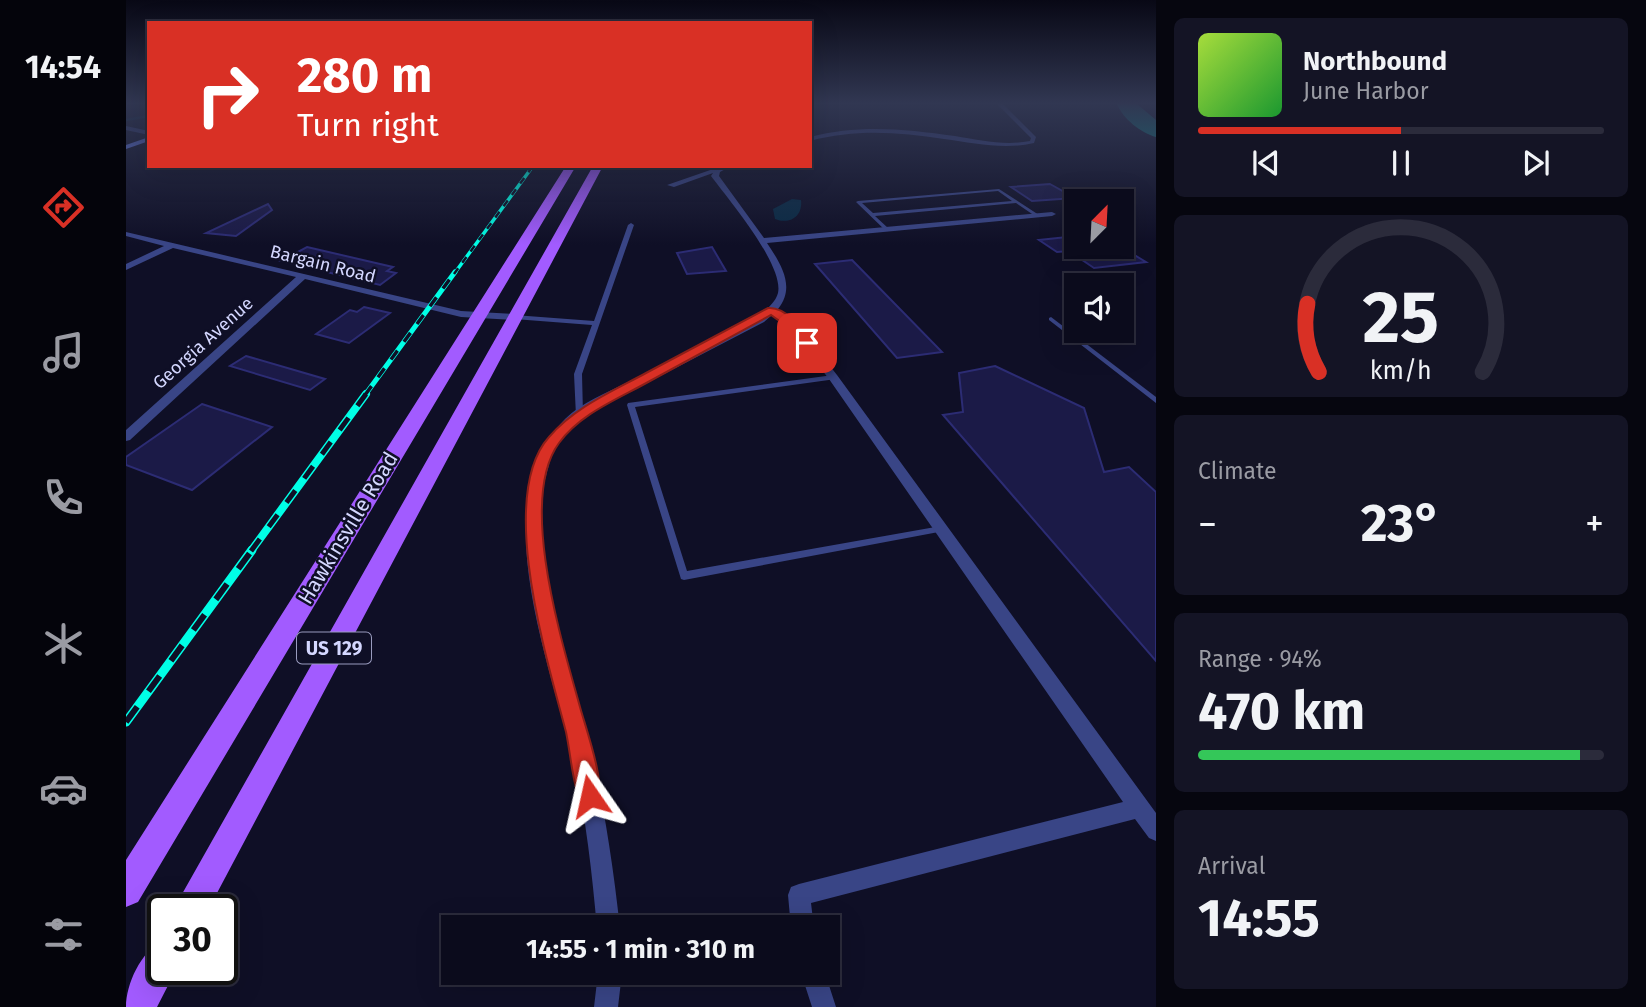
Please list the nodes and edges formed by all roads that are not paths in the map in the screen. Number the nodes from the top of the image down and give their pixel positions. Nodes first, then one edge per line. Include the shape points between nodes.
1 (570, 168) edge
2 (597, 168) edge
3 (721, 168) edge
4 (723, 168) edge
5 (671, 185) dead end
6 (1017, 202) junction
7 (1052, 214) dead end
8 (872, 215) junction
9 (1037, 215) junction
10 (631, 225) dead end
11 (886, 229) junction
12 (126, 234) edge
13 (760, 241) junction
14 (172, 245) junction
15 (126, 267) edge
16 (304, 275) junction
17 (772, 310) junction
18 (477, 315) junction
19 (514, 317) junction
20 (1051, 319) dead end
21 (596, 323) junction
22 (833, 377) junction
23 (1156, 401) edge
24 (579, 414) junction
25 (126, 437) edge
26 (941, 529) junction
27 (1139, 808) junction
28 (1156, 831) edge
29 (126, 890) edge
30 (199, 894) edge
31 (608, 915) edge
32 (801, 915) edge
33 (148, 985) edge
34 (609, 985) edge
35 (817, 985) edge
36 (136, 1007) edge
37 (606, 1007) edge
38 (824, 1007) edge

1 - 18 main road, Hawkinsville Road / US 129
2 - 19 main road, Hawkinsville Road / US 129
3 - 5 street
4 - 13 street via 715,176
6 - 8 lane
6 - 8 lane via 999,190 858,202
6 - 9 lane
7 - 9 street
8 - 11 lane
9 - 11 street
10 - 21 lane
11 - 13 street
12 - 14 street, Bargain Road
13 - 17 street via 784,286
14 - 15 street
14 - 16 street, Bargain Road
16 - 18 street, Bargain Road
16 - 25 street, Georgia Avenue
17 - 22 street via 793,326
17 - 24 street
18 - 19 street, Bargain Road
18 - 29 main road, Hawkinsville Road / US 129
19 - 21 lane
19 - 30 main road, Hawkinsville Road / US 129
20 - 23 lane
21 - 24 lane via 578,374
22 - 26 street
22 - 26 lane via 631,405 684,576
24 - 31 street via 552,442 543,460 534,520 542,601 580,745
26 - 27 street
27 - 28 street
27 - 32 street via 799,895
33 - 36 main road
34 - 37 street
35 - 38 street

